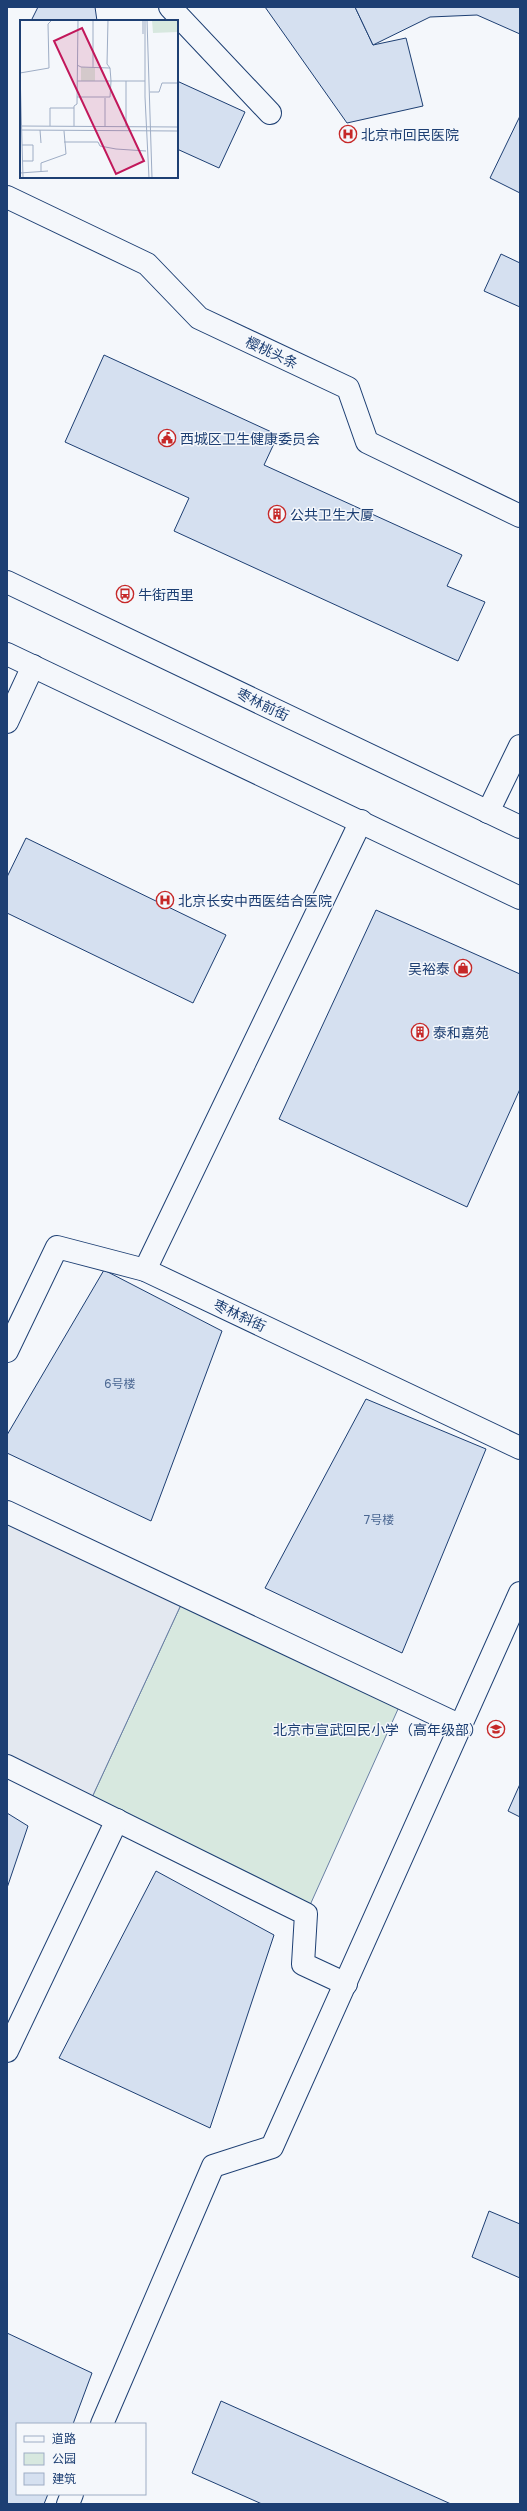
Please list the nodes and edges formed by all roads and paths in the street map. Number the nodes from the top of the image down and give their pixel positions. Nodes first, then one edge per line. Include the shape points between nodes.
1 (170, 7) edge
2 (270, 113) dead end
3 (7, 197) edge
4 (520, 516) edge
5 (7, 582) edge
6 (7, 654) edge
7 (33, 666) junction
8 (7, 722) edge
9 (520, 746) edge
10 (488, 812) junction
11 (361, 821) junction
12 (520, 827) edge
13 (520, 898) edge
14 (145, 1270) junction
15 (7, 1351) edge
16 (520, 1448) edge
17 (7, 1512) edge
18 (520, 1593) edge
19 (461, 1726) junction
20 (7, 1766) edge
21 (117, 1820) junction
22 (346, 1984) junction
23 (7, 2051) edge
24 (102, 2423) edge

1 - 2 street
3 - 4 street, 樱桃头条 via 147,264 199,318 348,388 367,442
5 - 10 street, 枣林前街
6 - 7 street
7 - 8 street
7 - 11 street
9 - 10 street
10 - 12 street, 枣林前街
11 - 13 street
11 - 14 street
14 - 15 street, 枣林斜街 via 57,1248
14 - 16 street, 枣林斜街
17 - 19 street
18 - 19 street
19 - 22 street
20 - 21 street
21 - 22 street via 306,1914 303,1964
21 - 23 street
22 - 24 street via 272,2146 213,2166

